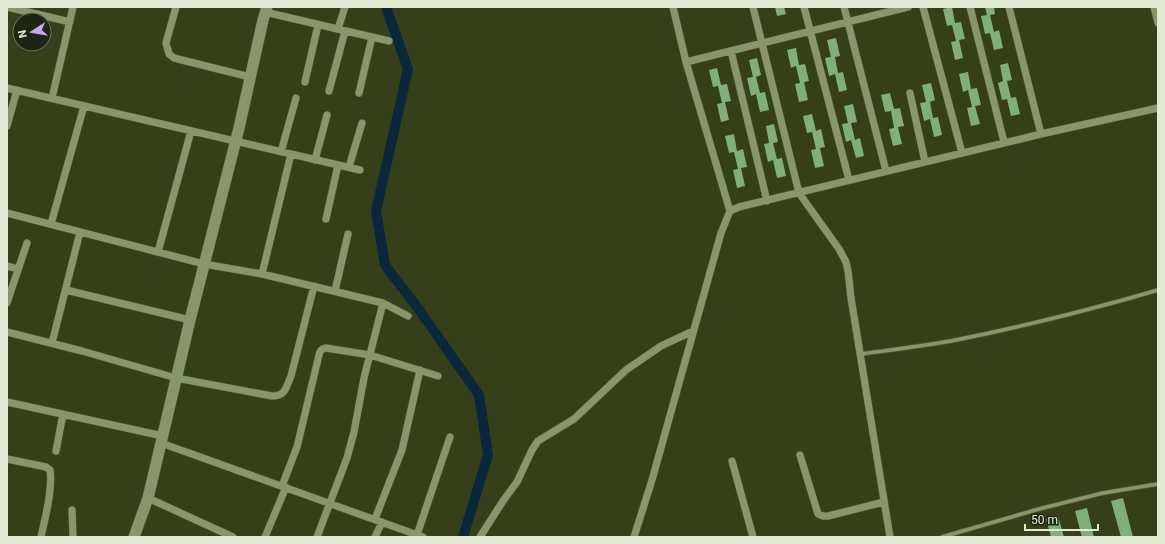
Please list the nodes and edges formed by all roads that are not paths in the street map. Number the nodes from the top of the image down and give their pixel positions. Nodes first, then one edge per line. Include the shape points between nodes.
1 (7, 7) edge
2 (73, 7) edge
3 (176, 7) edge
4 (345, 7) edge
5 (673, 7) edge
6 (753, 7) edge
7 (804, 7) edge
8 (844, 7) edge
9 (908, 7) edge
10 (923, 7) edge
11 (970, 7) edge
12 (1009, 7) edge
13 (1154, 7) edge
14 (266, 10) edge
15 (885, 10) edge
16 (70, 22) junction
17 (848, 22) junction
18 (1158, 23) edge
19 (318, 25) junction
20 (341, 30) junction
21 (810, 31) junction
22 (372, 37) junction
23 (389, 41) dead end
24 (762, 43) junction
25 (731, 51) junction
26 (686, 62) junction
27 (250, 77) junction
28 (305, 82) dead end
29 (7, 88) edge
30 (17, 90) junction
31 (329, 91) dead end
32 (359, 93) dead end
33 (910, 94) dead end
34 (52, 98) junction
35 (296, 98) dead end
36 (84, 106) junction
37 (1158, 108) edge
38 (327, 115) dead end
39 (362, 123) dead end
40 (7, 126) edge
41 (191, 131) junction
42 (1041, 134) junction
43 (236, 142) junction
44 (1004, 142) junction
45 (281, 152) junction
46 (962, 153) junction
47 (291, 154) junction
48 (315, 160) junction
49 (925, 162) junction
50 (338, 165) junction
51 (349, 167) junction
52 (360, 170) dead end
53 (886, 171) junction
54 (848, 180) junction
55 (799, 192) junction
56 (767, 200) junction
57 (730, 211) junction
58 (7, 212) edge
59 (326, 219) dead end
60 (51, 224) junction
61 (80, 232) junction
62 (348, 234) dead end
63 (27, 243) dead end
64 (158, 252) junction
65 (204, 264) junction
66 (7, 266) edge
67 (18, 269) junction
68 (262, 274) junction
69 (314, 286) junction
70 (66, 290) junction
71 (1158, 290) edge
72 (335, 291) junction
73 (7, 303) edge
74 (383, 303) junction
75 (408, 316) dead end
76 (190, 320) junction
77 (693, 331) junction
78 (7, 332) edge
79 (52, 343) junction
80 (861, 354) junction
81 (370, 355) junction
82 (420, 370) junction
83 (438, 376) dead end
84 (176, 378) junction
85 (7, 402) edge
86 (63, 414) junction
87 (450, 437) dead end
88 (162, 440) junction
89 (56, 451) dead end
90 (800, 454) dead end
91 (7, 459) edge
92 (732, 461) dead end
93 (1158, 484) edge
94 (284, 487) junction
95 (148, 498) junction
96 (884, 502) junction
97 (330, 503) junction
98 (72, 510) dead end
99 (378, 521) junction
100 (420, 536) edge
101 (41, 537) edge
102 (74, 537) edge
103 (134, 537) edge
104 (233, 537) edge
105 (265, 537) edge
106 (317, 537) edge
107 (375, 537) edge
108 (480, 537) edge
109 (634, 537) edge
110 (753, 537) edge
111 (890, 537) edge
112 (942, 537) edge

1 - 16 street
2 - 16 street
3 - 27 street via 166,42 169,54 174,58
4 - 20 street
5 - 26 street
6 - 24 street
7 - 21 street
8 - 17 street
9 - 15 street
10 - 46 street
11 - 44 street
12 - 42 street
13 - 18 street
14 - 19 street
14 - 27 street
15 - 17 street
16 - 34 street
17 - 21 street
17 - 53 street
19 - 20 street
19 - 28 street
20 - 22 street
20 - 31 street
21 - 24 street
21 - 54 street
22 - 23 street
22 - 32 street
24 - 25 street
24 - 55 street
25 - 26 street
25 - 56 street
26 - 57 street
27 - 43 street
29 - 30 street
30 - 34 street
30 - 40 street
33 - 49 street
34 - 36 street
35 - 45 street
36 - 41 street
36 - 60 street
37 - 42 street
38 - 48 street
39 - 51 street
41 - 43 street
41 - 64 street
42 - 44 street
43 - 45 street
43 - 65 street
44 - 46 street
45 - 47 street
46 - 49 street
47 - 48 street
47 - 68 street
48 - 50 street
49 - 53 street
50 - 51 street
50 - 59 street
51 - 52 street
53 - 54 street
54 - 55 street
55 - 56 street
55 - 80 street via 846,262
56 - 57 street
57 - 77 street via 721,233
58 - 60 street
60 - 61 street
61 - 64 street
61 - 70 street
62 - 72 street
63 - 67 street
64 - 65 street
65 - 68 street
65 - 76 street
66 - 67 street
67 - 73 street
68 - 69 street
69 - 72 street
69 - 84 street via 291,376 282,395 272,396
70 - 76 street
70 - 79 street
71 - 80 lane via 1089,310 981,335
72 - 74 street
74 - 75 street
74 - 81 street
76 - 84 street
77 - 108 street via 661,346 626,370 574,420 538,441 517,482
77 - 109 street
78 - 79 street
79 - 84 street
80 - 96 street
81 - 82 street
81 - 94 street via 326,348 320,351 297,447
81 - 97 street via 347,458
82 - 83 street
82 - 99 street via 402,450
84 - 88 street
85 - 86 street
86 - 88 street
86 - 89 street
87 - 100 street
88 - 94 street
88 - 95 street
90 - 96 street via 818,514 828,516
91 - 101 street via 50,470 47,509
92 - 110 street
93 - 112 lane via 1103,493
94 - 97 street
94 - 105 street
95 - 103 street
95 - 104 street
96 - 111 street
97 - 99 street
97 - 106 street
98 - 102 street
99 - 100 street
99 - 107 street

